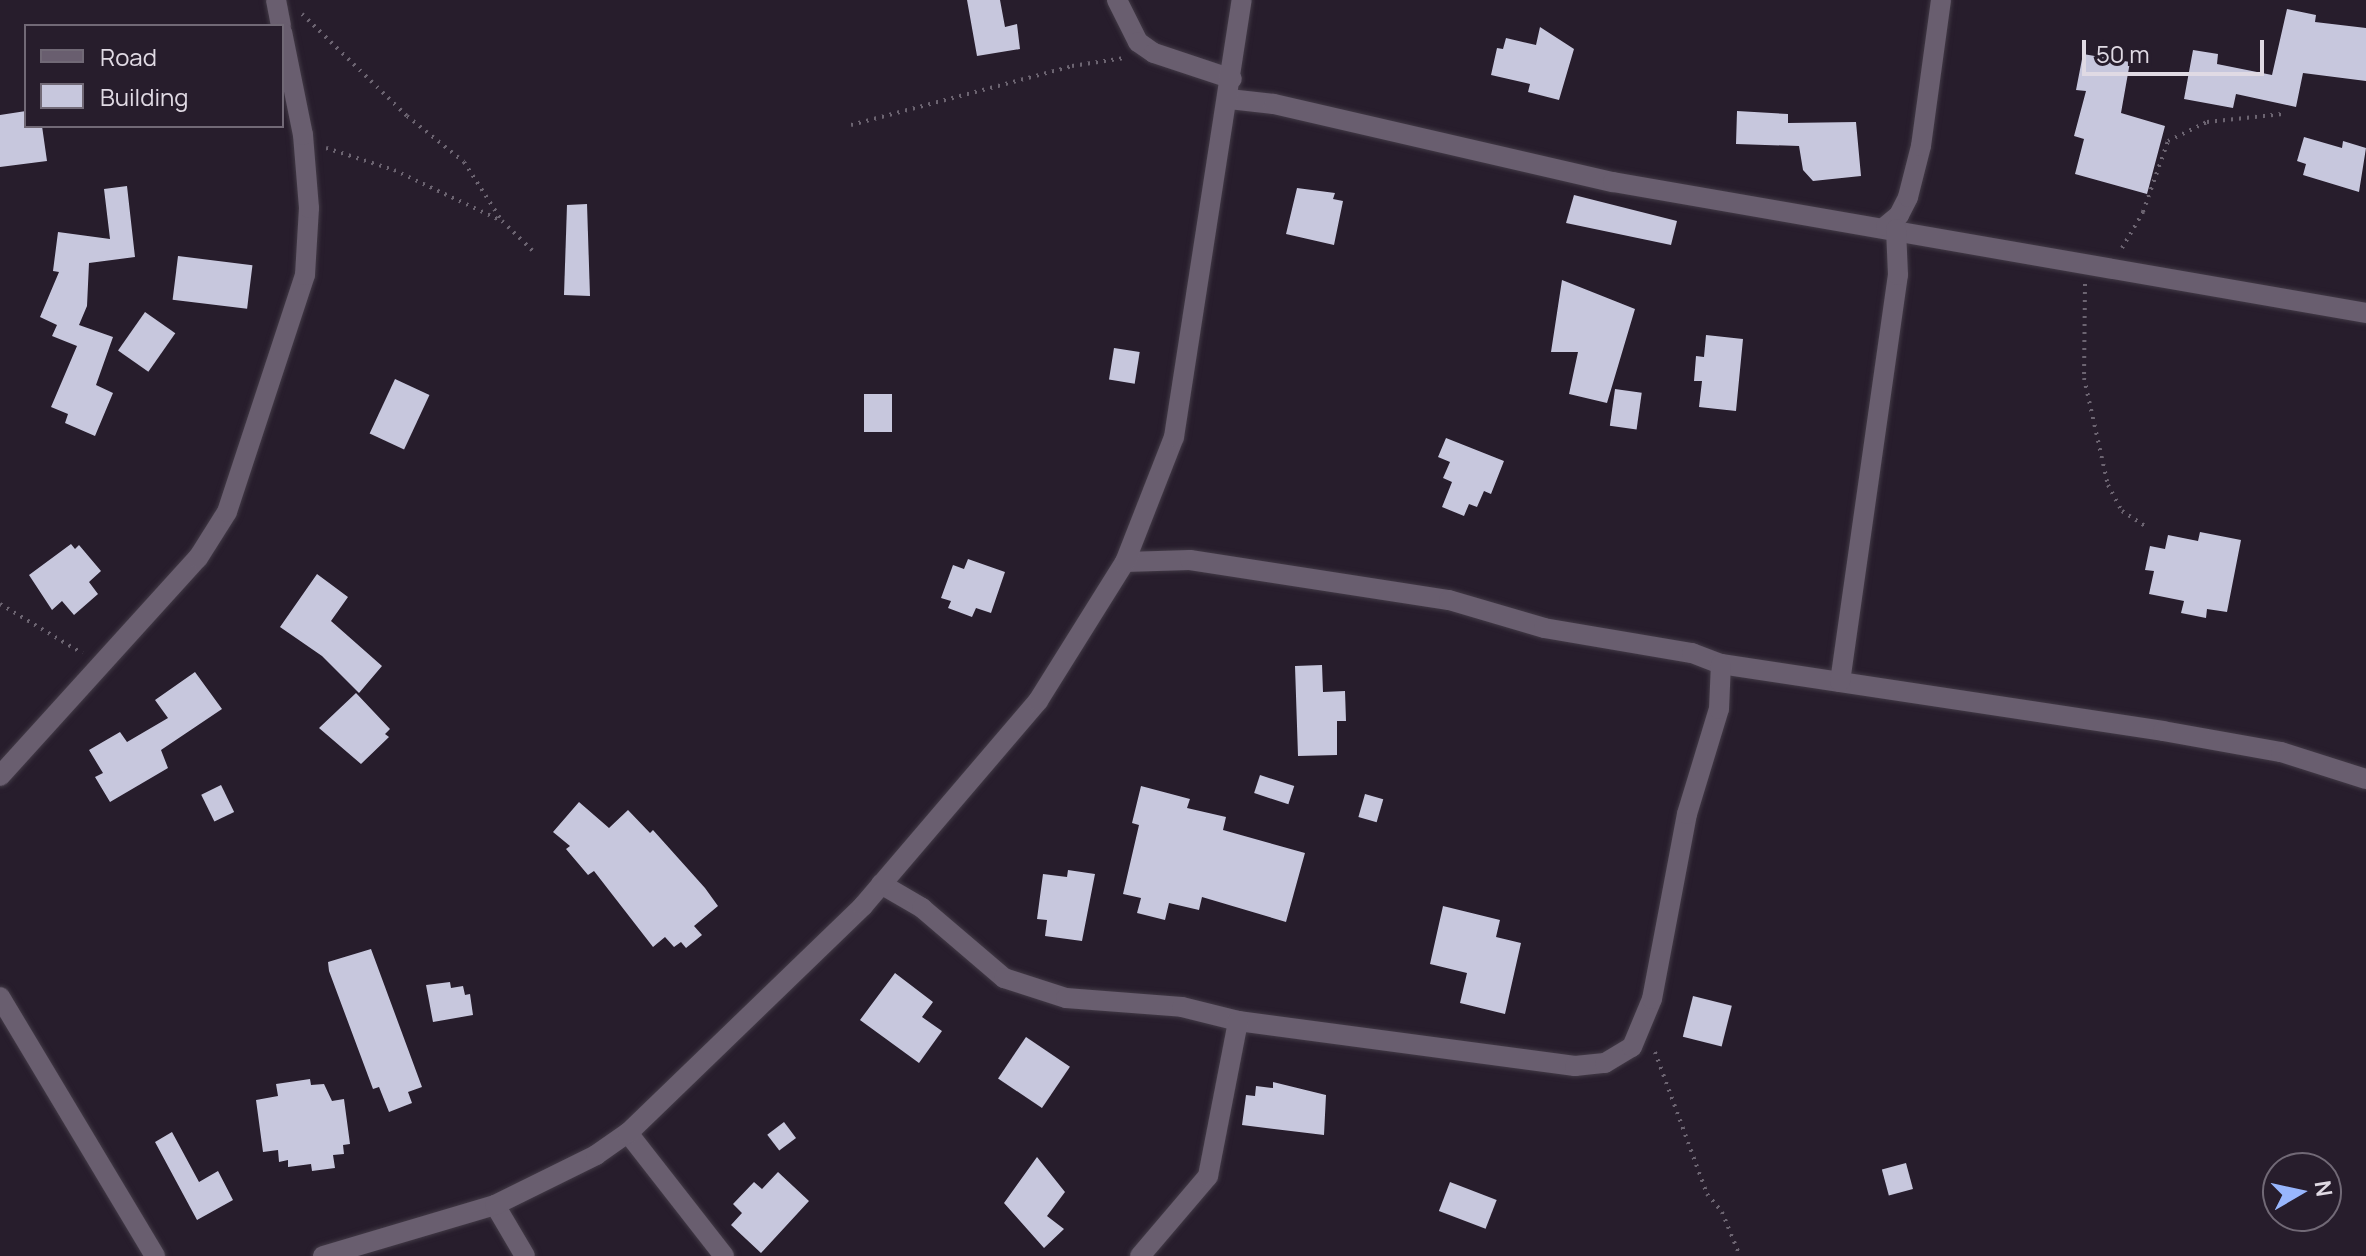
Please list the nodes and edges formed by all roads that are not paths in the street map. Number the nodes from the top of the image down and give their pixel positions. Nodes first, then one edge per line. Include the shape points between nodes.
1 (276, 0) edge
2 (1117, 0) edge
3 (1242, 0) edge
4 (1941, 0) edge
5 (280, 24) edge
6 (284, 43) edge
7 (1231, 89) junction
8 (1891, 227) junction
9 (2366, 313) edge
10 (1125, 562) junction
11 (1721, 664) junction
12 (1840, 682) junction
13 (0, 776) edge
14 (2366, 779) edge
15 (881, 884) junction
16 (0, 997) edge
17 (1238, 1021) junction
18 (628, 1133) junction
19 (495, 1205) junction
20 (155, 1256) edge
21 (323, 1256) edge
22 (525, 1256) edge
23 (724, 1256) edge
24 (1140, 1256) edge

1 - 5 street
2 - 7 street via 1138,42
3 - 7 street
4 - 8 street via 1921,146 1908,197
6 - 13 street via 303,135 309,208 305,275 227,512 198,558
7 - 8 street via 1274,104 1613,182
7 - 10 street via 1174,437
8 - 9 street
8 - 12 street via 1894,303
10 - 11 street via 1190,560 1449,600 1544,628 1692,653
10 - 15 street via 1038,701
11 - 12 street
11 - 17 street via 1719,709 1687,814 1644,1024 1632,1047 1605,1063 1575,1066
12 - 14 street via 2222,741 2281,752
15 - 17 street via 922,908 1004,978 1040,992 1182,1007
15 - 18 street
16 - 20 street
17 - 24 street via 1208,1176
18 - 19 street via 596,1155
18 - 23 street
19 - 21 street
19 - 22 street

